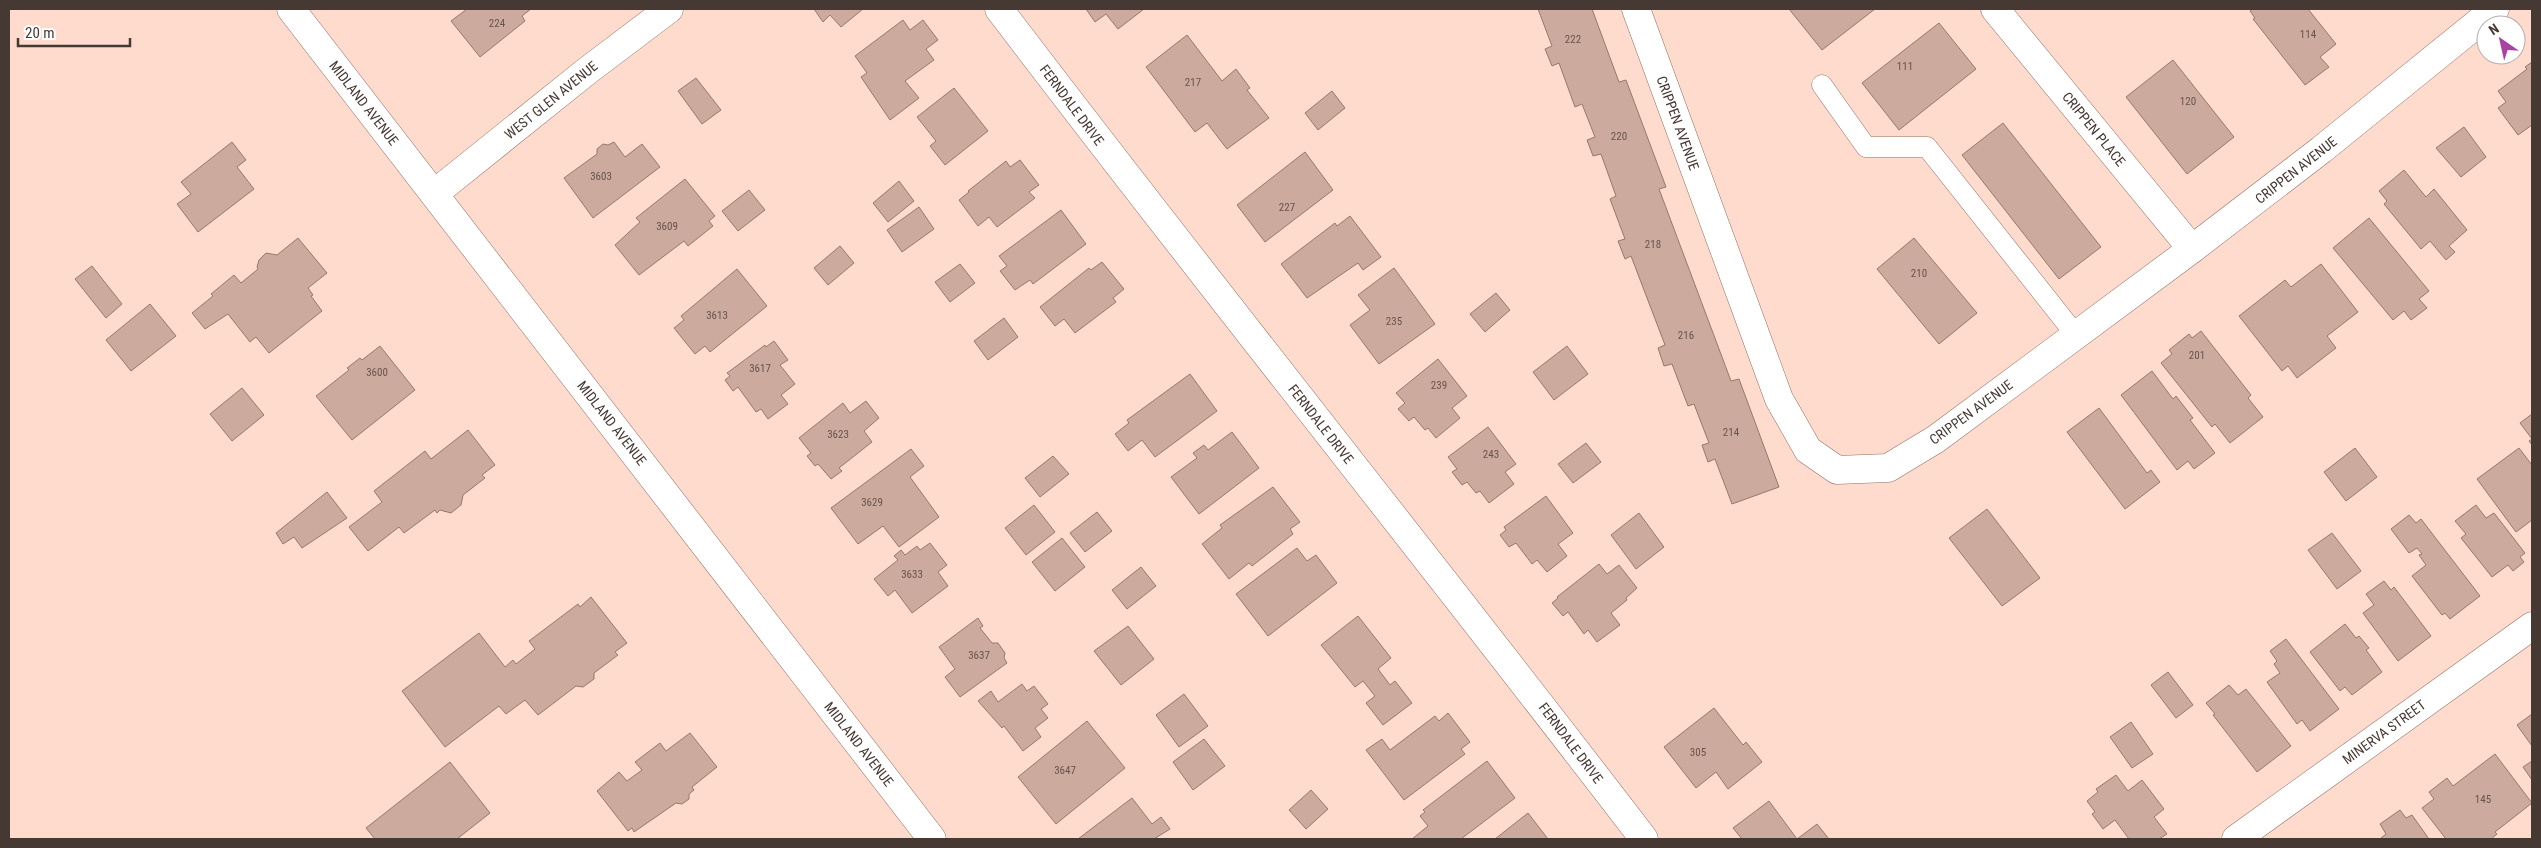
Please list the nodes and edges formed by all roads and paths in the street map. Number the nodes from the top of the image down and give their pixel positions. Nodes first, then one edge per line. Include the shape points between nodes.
1 (291, 9) edge
2 (669, 9) edge
3 (999, 9) edge
4 (1636, 9) edge
5 (1995, 9) edge
6 (2495, 9) edge
7 (1822, 85) dead end
8 (435, 193) junction
9 (2192, 249) junction
10 (2075, 334) junction
11 (2532, 626) edge
12 (932, 839) edge
13 (1644, 839) edge
14 (2236, 839) edge

1 - 8 street, MIDLAND AVENUE
2 - 8 street, WEST GLEN AVENUE
3 - 13 street, FERNDALE DRIVE
4 - 10 street, CRIPPEN AVENUE via 1779,399 1808,450 1837,470 1888,468 1936,439
5 - 9 street, CRIPPEN PLACE
6 - 9 street, CRIPPEN AVENUE
7 - 10 lane via 1866,146 1927,147
8 - 12 street, MIDLAND AVENUE
9 - 10 street, CRIPPEN AVENUE
11 - 14 street, MINERVA STREET

